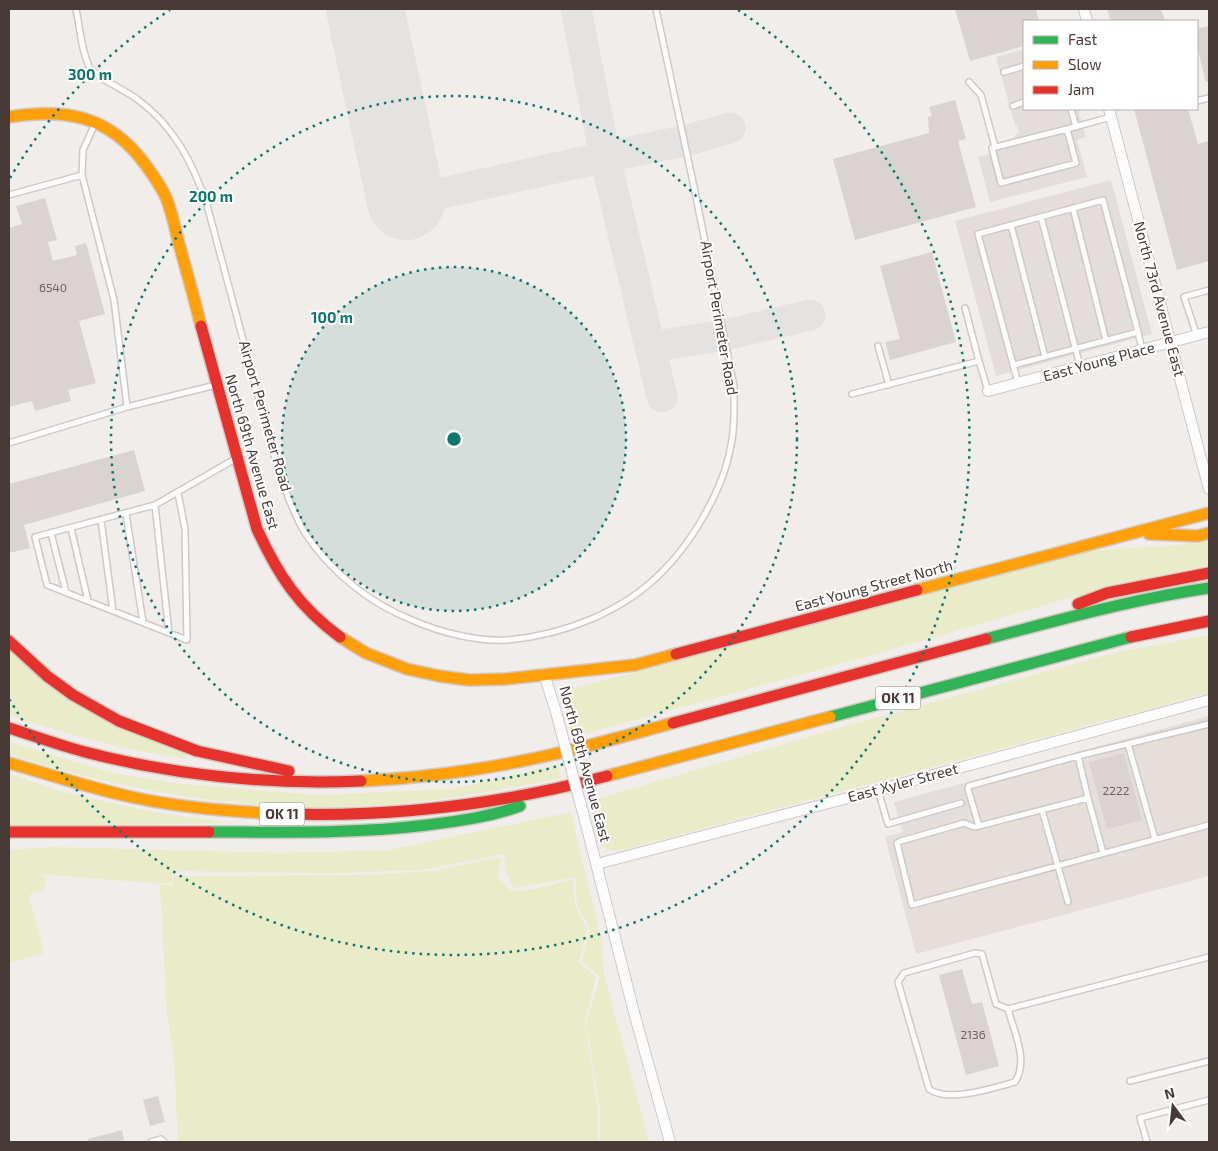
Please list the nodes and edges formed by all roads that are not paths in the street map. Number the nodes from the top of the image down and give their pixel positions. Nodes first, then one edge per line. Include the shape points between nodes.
1 (76, 9) edge
2 (656, 9) edge
3 (1023, 66) edge
4 (1004, 72) dead end
5 (969, 82) dead end
6 (1023, 102) edge
7 (1013, 106) dead end
8 (1071, 110) edge
9 (1110, 113) edge
10 (9, 117) edge
11 (95, 122) junction
12 (1076, 127) junction
13 (1067, 129) junction
14 (995, 148) junction
15 (82, 175) junction
16 (9, 195) edge
17 (1073, 208) junction
18 (1040, 217) junction
19 (1011, 225) junction
20 (1209, 290) edge
21 (965, 308) dead end
22 (1138, 332) junction
23 (1209, 332) edge
24 (1198, 336) junction
25 (1106, 341) junction
26 (1171, 343) junction
27 (878, 346) dead end
28 (1076, 349) junction
29 (1142, 350) junction
30 (1045, 357) junction
31 (979, 361) junction
32 (1014, 366) junction
33 (1080, 366) junction
34 (1018, 384) junction
35 (218, 385) junction
36 (888, 385) junction
37 (988, 392) joint
38 (852, 394) dead end
39 (127, 408) junction
40 (9, 443) edge
41 (237, 457) junction
42 (1209, 489) edge
43 (178, 493) junction
44 (155, 506) junction
45 (1209, 513) edge
46 (126, 514) junction
47 (101, 520) junction
48 (71, 528) junction
49 (1209, 532) edge
50 (51, 533) junction
51 (1130, 534) junction
52 (1209, 573) edge
53 (1209, 588) edge
54 (66, 592) junction
55 (88, 601) junction
56 (113, 611) junction
57 (1209, 621) edge
58 (142, 622) junction
59 (169, 633) junction
60 (9, 641) edge
61 (967, 644) junction
62 (544, 674) junction
63 (1209, 700) edge
64 (1209, 724) edge
65 (9, 728) edge
66 (1128, 744) junction
67 (1078, 756) junction
68 (9, 763) edge
69 (342, 781) junction
70 (560, 789) junction
71 (878, 790) junction
72 (1088, 798) junction
73 (961, 804) dead end
74 (1042, 810) junction
75 (1209, 825) edge
76 (979, 826) junction
77 (9, 832) edge
78 (1155, 839) junction
79 (1103, 853) junction
80 (597, 864) junction
81 (1057, 866) junction
82 (1068, 902) dead end
83 (1209, 957) edge
84 (1008, 1009) junction
85 (1209, 1061) edge
86 (1130, 1081) dead end
87 (1209, 1100) edge
88 (151, 1142) edge
89 (164, 1142) edge
90 (670, 1142) edge
91 (1147, 1142) edge

1 - 2 lane, Airport Perimeter Road via 90,70 152,111 181,145 197,176 279,474 305,533 348,582 398,615 462,636 506,640 558,632 609,611 664,571 707,511 730,451 734,419 732,379
3 - 4 lane
5 - 14 lane via 981,95
6 - 7 lane
8 - 12 lane
9 - 12 lane
9 - 26 street, North 73rd Avenue East
10 - 11 main road, North 69th Avenue East via 53,112
11 - 15 lane via 83,150
11 - 35 main road, North 69th Avenue East via 124,138 149,166 163,191
12 - 13 lane
13 - 14 lane
13 - 14 lane via 1076,163 1001,183 992,148
15 - 16 lane
15 - 39 lane via 114,300
17 - 18 lane
17 - 22 lane via 1103,200
17 - 25 lane
18 - 19 lane
18 - 28 lane
19 - 30 lane
19 - 32 lane via 978,234
20 - 24 lane via 1184,297
21 - 31 lane
22 - 25 lane
22 - 29 lane
23 - 24 street, East Young Place
24 - 26 street, East Young Place
25 - 28 lane
26 - 29 street, East Young Place
26 - 42 street, North 73rd Avenue East
27 - 36 lane
28 - 30 lane
28 - 33 lane
29 - 33 street, East Young Place
30 - 32 lane
31 - 36 lane
31 - 37 lane
32 - 34 lane
33 - 34 street, East Young Place
34 - 37 street, East Young Place
35 - 39 lane
35 - 41 main road, North 69th Avenue East
36 - 38 lane
39 - 40 lane
41 - 43 lane
41 - 62 main road, North 69th Avenue East via 257,529 271,560 297,598 338,636 386,662 438,676 469,680
43 - 44 lane
43 - 59 lane via 185,529 187,640
44 - 46 lane
44 - 59 lane
45 - 51 main road, East Young Street North
46 - 47 lane
46 - 58 lane
47 - 48 lane
47 - 56 lane
48 - 50 lane
48 - 55 lane
49 - 51 main road via 1198,536
50 - 54 lane
50 - 54 lane via 35,537 47,585
51 - 62 main road, East Young Street North via 634,665
52 - 61 main road via 1107,593
53 - 61 main road, OK 11 via 1107,607
54 - 55 lane
55 - 56 lane
56 - 58 lane
57 - 70 main road, OK 11 via 1084,649
58 - 59 lane
60 - 69 main road via 73,695 119,721 197,751
61 - 69 main road, OK 11 via 520,762 383,780
62 - 80 street, North 69th Avenue East, bridge
63 - 71 street, East Xyler Street
64 - 66 lane
65 - 69 main road, OK 11 via 85,752 158,766 238,777
66 - 67 lane
66 - 78 lane
67 - 72 lane
67 - 76 lane via 970,786 968,789
68 - 70 main road, OK 11 via 135,798 261,813 407,812
70 - 77 main road via 506,812 379,831
71 - 73 lane via 888,824
71 - 80 street, East Xyler Street
72 - 74 lane
72 - 79 lane
74 - 76 lane
74 - 81 lane
75 - 78 lane
76 - 81 lane via 964,823 896,843 912,905
78 - 79 lane
79 - 81 lane
80 - 90 street, North 69th Avenue East
81 - 82 lane
83 - 84 lane
84 - 84 lane via 996,1004 982,954 904,973 898,982 929,1089 935,1093 971,1094 1015,1082 1021,1074 1022,1060
85 - 86 lane
87 - 91 lane via 1140,1118
88 - 89 lane via 161,1139

